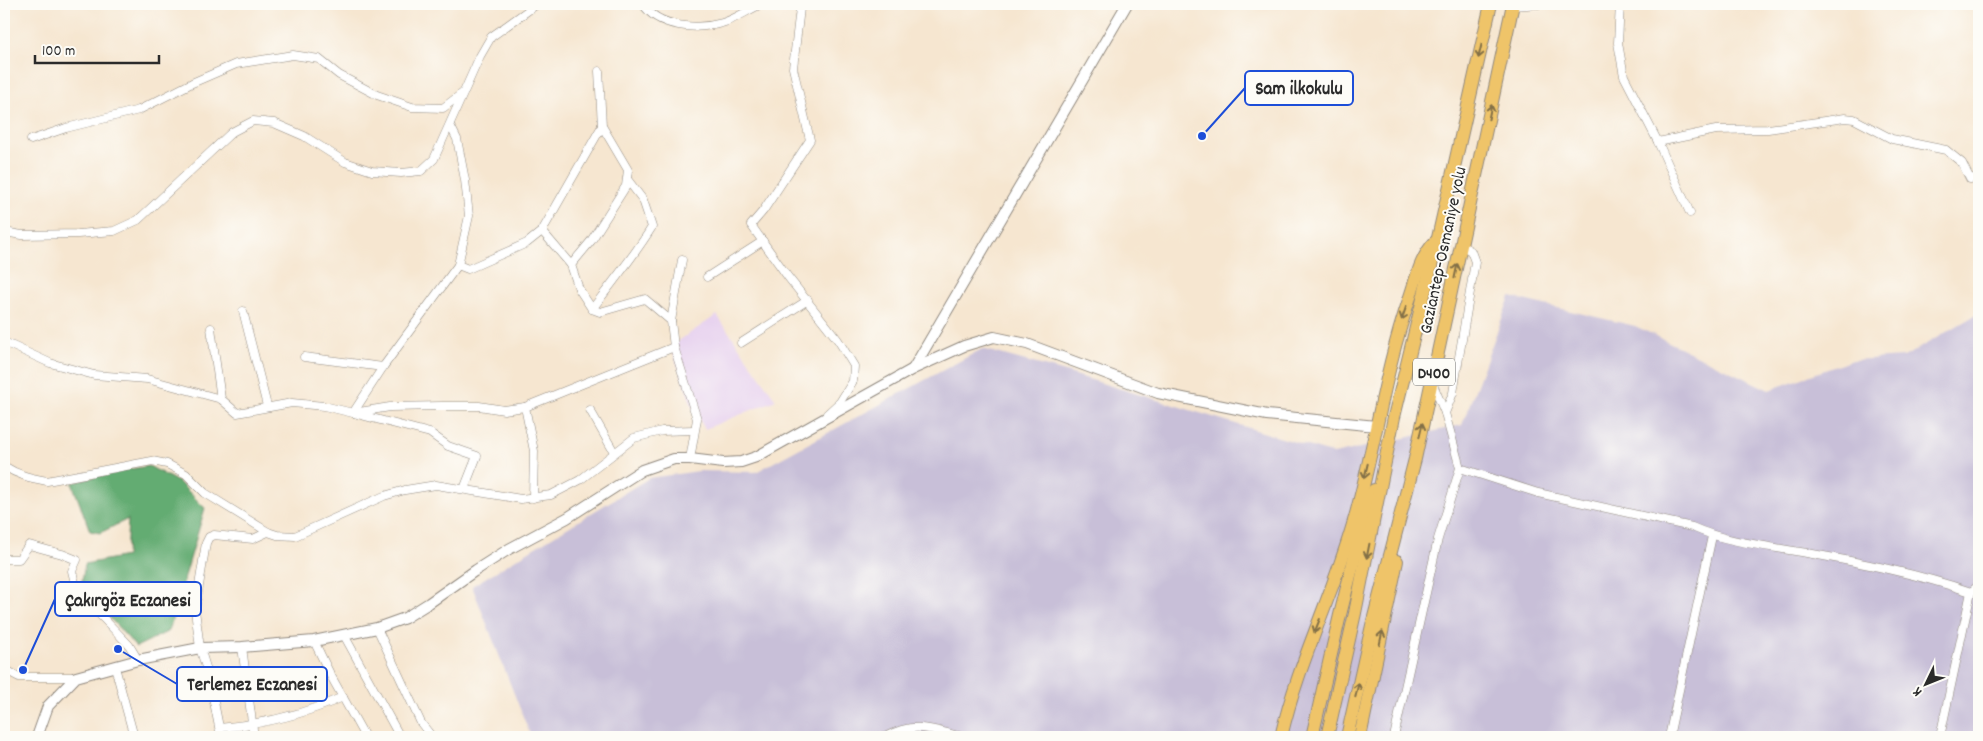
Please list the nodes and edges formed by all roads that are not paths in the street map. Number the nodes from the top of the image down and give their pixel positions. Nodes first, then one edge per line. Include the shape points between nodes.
1 (537, 4) edge
2 (643, 4) edge
3 (762, 4) edge
4 (798, 4) edge
5 (1127, 4) edge
6 (1491, 4) edge
7 (1539, 4) edge
8 (1620, 4) edge
9 (1513, 5) edge
10 (599, 71) dead end
11 (465, 91) junction
12 (450, 125) junction
13 (602, 126) junction
14 (31, 140) dead end
15 (1658, 142) junction
16 (1979, 176) edge
17 (627, 179) junction
18 (1690, 213) dead end
19 (542, 231) junction
20 (4, 232) edge
21 (1438, 238) junction
22 (763, 242) junction
23 (1461, 245) junction
24 (682, 260) dead end
25 (458, 265) junction
26 (571, 265) junction
27 (707, 277) dead end
28 (808, 300) junction
29 (592, 309) junction
30 (243, 312) dead end
31 (671, 321) junction
32 (211, 328) dead end
33 (4, 342) edge
34 (741, 343) dead end
35 (674, 347) junction
36 (304, 358) dead end
37 (383, 367) junction
38 (913, 369) junction
39 (1432, 382) junction
40 (221, 399) junction
41 (267, 406) junction
42 (525, 407) junction
43 (590, 410) dead end
44 (352, 413) junction
45 (1445, 413) junction
46 (818, 422) junction
47 (1376, 426) junction
48 (694, 430) junction
49 (614, 452) junction
50 (690, 459) junction
51 (1415, 459) junction
52 (1386, 460) junction
53 (4, 466) edge
54 (1460, 468) junction
55 (464, 489) junction
56 (533, 498) junction
57 (268, 532) junction
58 (1712, 536) junction
59 (4, 559) edge
60 (1979, 585) edge
61 (1972, 592) junction
62 (377, 628) junction
63 (344, 635) junction
64 (314, 641) junction
65 (242, 647) junction
66 (200, 648) junction
67 (138, 660) junction
68 (115, 667) junction
69 (4, 669) edge
70 (76, 678) junction
71 (343, 697) junction
72 (252, 725) junction
73 (220, 728) junction
74 (934, 734) edge
75 (896, 735) edge
76 (37, 737) edge
77 (133, 737) edge
78 (221, 737) edge
79 (254, 737) edge
80 (365, 737) edge
81 (400, 737) edge
82 (432, 737) edge
83 (885, 737) edge
84 (963, 737) edge
85 (1280, 737) edge
86 (1312, 737) edge
87 (1326, 737) edge
88 (1347, 737) edge
89 (1360, 737) edge
90 (1394, 737) edge
91 (1668, 737) edge
92 (1940, 737) edge

1 - 11 street via 491,37
2 - 3 street via 652,14 674,24 701,27 724,23
4 - 22 street via 793,68 810,140 751,224
5 - 38 street
6 -> 21 highway, Gaziantep-Osmaniye yolu / D400
7 - 9 street
8 - 15 street via 1618,42 1624,76
23 -> 9 highway, Gaziantep-Osmaniye yolu / D400
10 - 13 street
11 - 12 street
11 - 14 street via 443,108 412,107 377,95 339,75 320,59 293,55 236,64 139,110
12 - 20 street via 434,159 421,171 401,173 372,171 345,162 304,136 274,123 253,121 232,132 138,220 114,232 22,235
12 - 25 street via 457,139 469,216
13 - 17 street via 628,170
13 - 19 street
15 - 16 street via 1716,130 1768,129 1845,118 1854,119 1892,139 1946,150 1962,163 1970,179
15 - 18 street
17 - 26 street via 626,186 591,241
17 - 29 street via 643,200 652,226 635,255
19 - 25 street via 527,243 468,269
19 - 26 street
21 -> 47 highway via 1419,267 1397,335
21 - 52 highway, Gaziantep-Osmaniye yolu / D400
22 - 27 street
22 - 28 street
39 -> 23 highway, Gaziantep-Osmaniye yolu / D400
23 - 45 street via 1471,251 1475,262 1454,393
24 - 31 street
25 - 37 street
26 - 29 street via 578,289
28 - 34 street
28 - 46 street via 854,366 853,381 840,402
29 - 31 street via 600,312 645,299
30 - 41 street
31 - 35 street
32 - 40 street
33 - 40 street via 50,363 94,375 147,379
35 - 42 street
35 - 48 street via 696,419
36 - 37 street
37 - 44 street
38 - 46 street
38 - 47 street via 964,346 994,337 1027,344 1158,393 1267,415
39 - 45 street
51 -> 39 highway, Gaziantep-Osmaniye yolu / D400
40 - 41 street via 237,414
41 - 44 street via 292,402
42 - 44 street via 504,410 479,406 390,407
42 - 56 street via 534,452
43 - 49 street
44 - 55 street via 430,433 448,446 477,456
45 - 54 street
46 - 50 street via 741,462 723,464
47 -> 85 highway via 1345,550 1303,660
48 - 49 street via 662,431 634,438
48 - 50 street
49 - 56 street via 580,480 550,495
50 - 62 street via 674,459 642,470 484,565 429,604 405,618
88 -> 51 highway, Gaziantep-Osmaniye yolu / D400
89 -> 51 highway, D400 via 1409,511
52 - 86 highway, D400 via 1368,504
52 -> 87 highway, Gaziantep-Osmaniye yolu / D400 via 1356,613
53 - 57 street via 15,473 47,481 152,461 166,464 186,474 204,493
54 - 58 street via 1538,492 1692,527
54 - 90 street via 1438,539
55 - 56 street via 521,500
55 - 57 street via 436,485 405,490 384,496 295,536
57 - 66 street via 254,539 214,535 208,538 196,602
58 - 61 street via 1840,559
58 - 91 street
59 - 67 street via 19,560 29,545 77,560 72,571 77,591 129,645
60 - 61 street
61 - 92 street
62 - 63 street
62 - 82 street via 421,723
63 - 64 street
63 - 81 street
64 - 65 street
64 - 71 street
65 - 66 street
65 - 72 street
66 - 67 street
66 - 73 street
67 - 68 street
68 - 70 street
68 - 77 street
69 - 70 street via 19,676
70 - 76 street via 48,706
71 - 72 street via 315,710
71 - 80 street
72 - 73 street
72 - 79 street
73 - 78 street
74 - 75 street via 917,726
74 - 84 street
75 - 83 street

